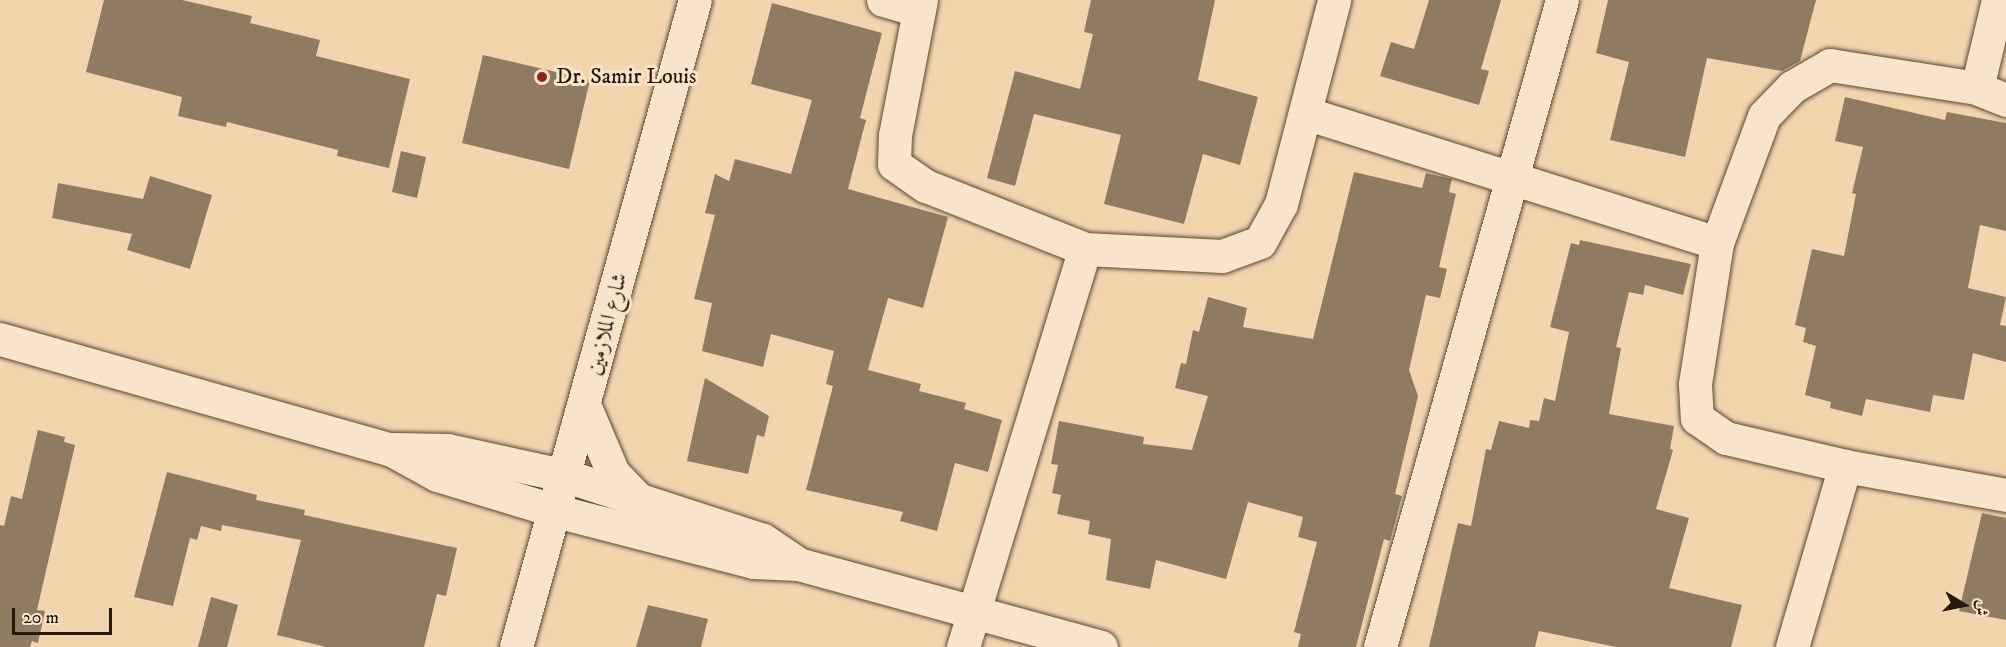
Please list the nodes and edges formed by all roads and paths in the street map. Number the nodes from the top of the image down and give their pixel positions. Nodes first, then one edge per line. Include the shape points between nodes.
1 (695, 0) edge
2 (883, 0) edge
3 (1334, 0) edge
4 (1562, 0) edge
5 (1998, 0) edge
6 (919, 5) edge
7 (1991, 94) edge
8 (1305, 113) junction
9 (1513, 181) junction
10 (1717, 243) junction
11 (1085, 249) junction
12 (0, 339) edge
13 (585, 407) junction
14 (390, 449) junction
15 (1845, 466) junction
16 (566, 476) junction
17 (2006, 495) edge
18 (639, 500) junction
19 (556, 511) junction
20 (798, 564) junction
21 (973, 610) junction
22 (516, 647) edge
23 (963, 647) edge
24 (1101, 647) edge
25 (1380, 647) edge
26 (1792, 647) edge

1 - 13 street, شارع الملازمين
2 - 6 street
3 - 8 street
4 - 9 street
5 - 7 street
6 - 11 street via 895,135 894,164 926,186
7 - 10 street via 1830,65 1792,87 1764,117
8 - 9 street
8 - 11 street via 1281,204 1260,242 1222,256
9 - 10 street
9 - 25 street
10 - 15 street via 1695,384 1697,418 1726,438
11 - 21 street
12 - 14 street
13 - 16 street, شارع الملازمين
13 - 18 street via 613,473
14 - 16 street via 448,450
14 - 19 street via 437,476
15 - 17 street
15 - 26 street
16 - 18 street
16 - 19 street, شارع الملازمين
18 - 20 street via 763,540
19 - 20 street via 753,562
19 - 22 street, شارع الملازمين
20 - 21 street
21 - 23 street
21 - 24 street

